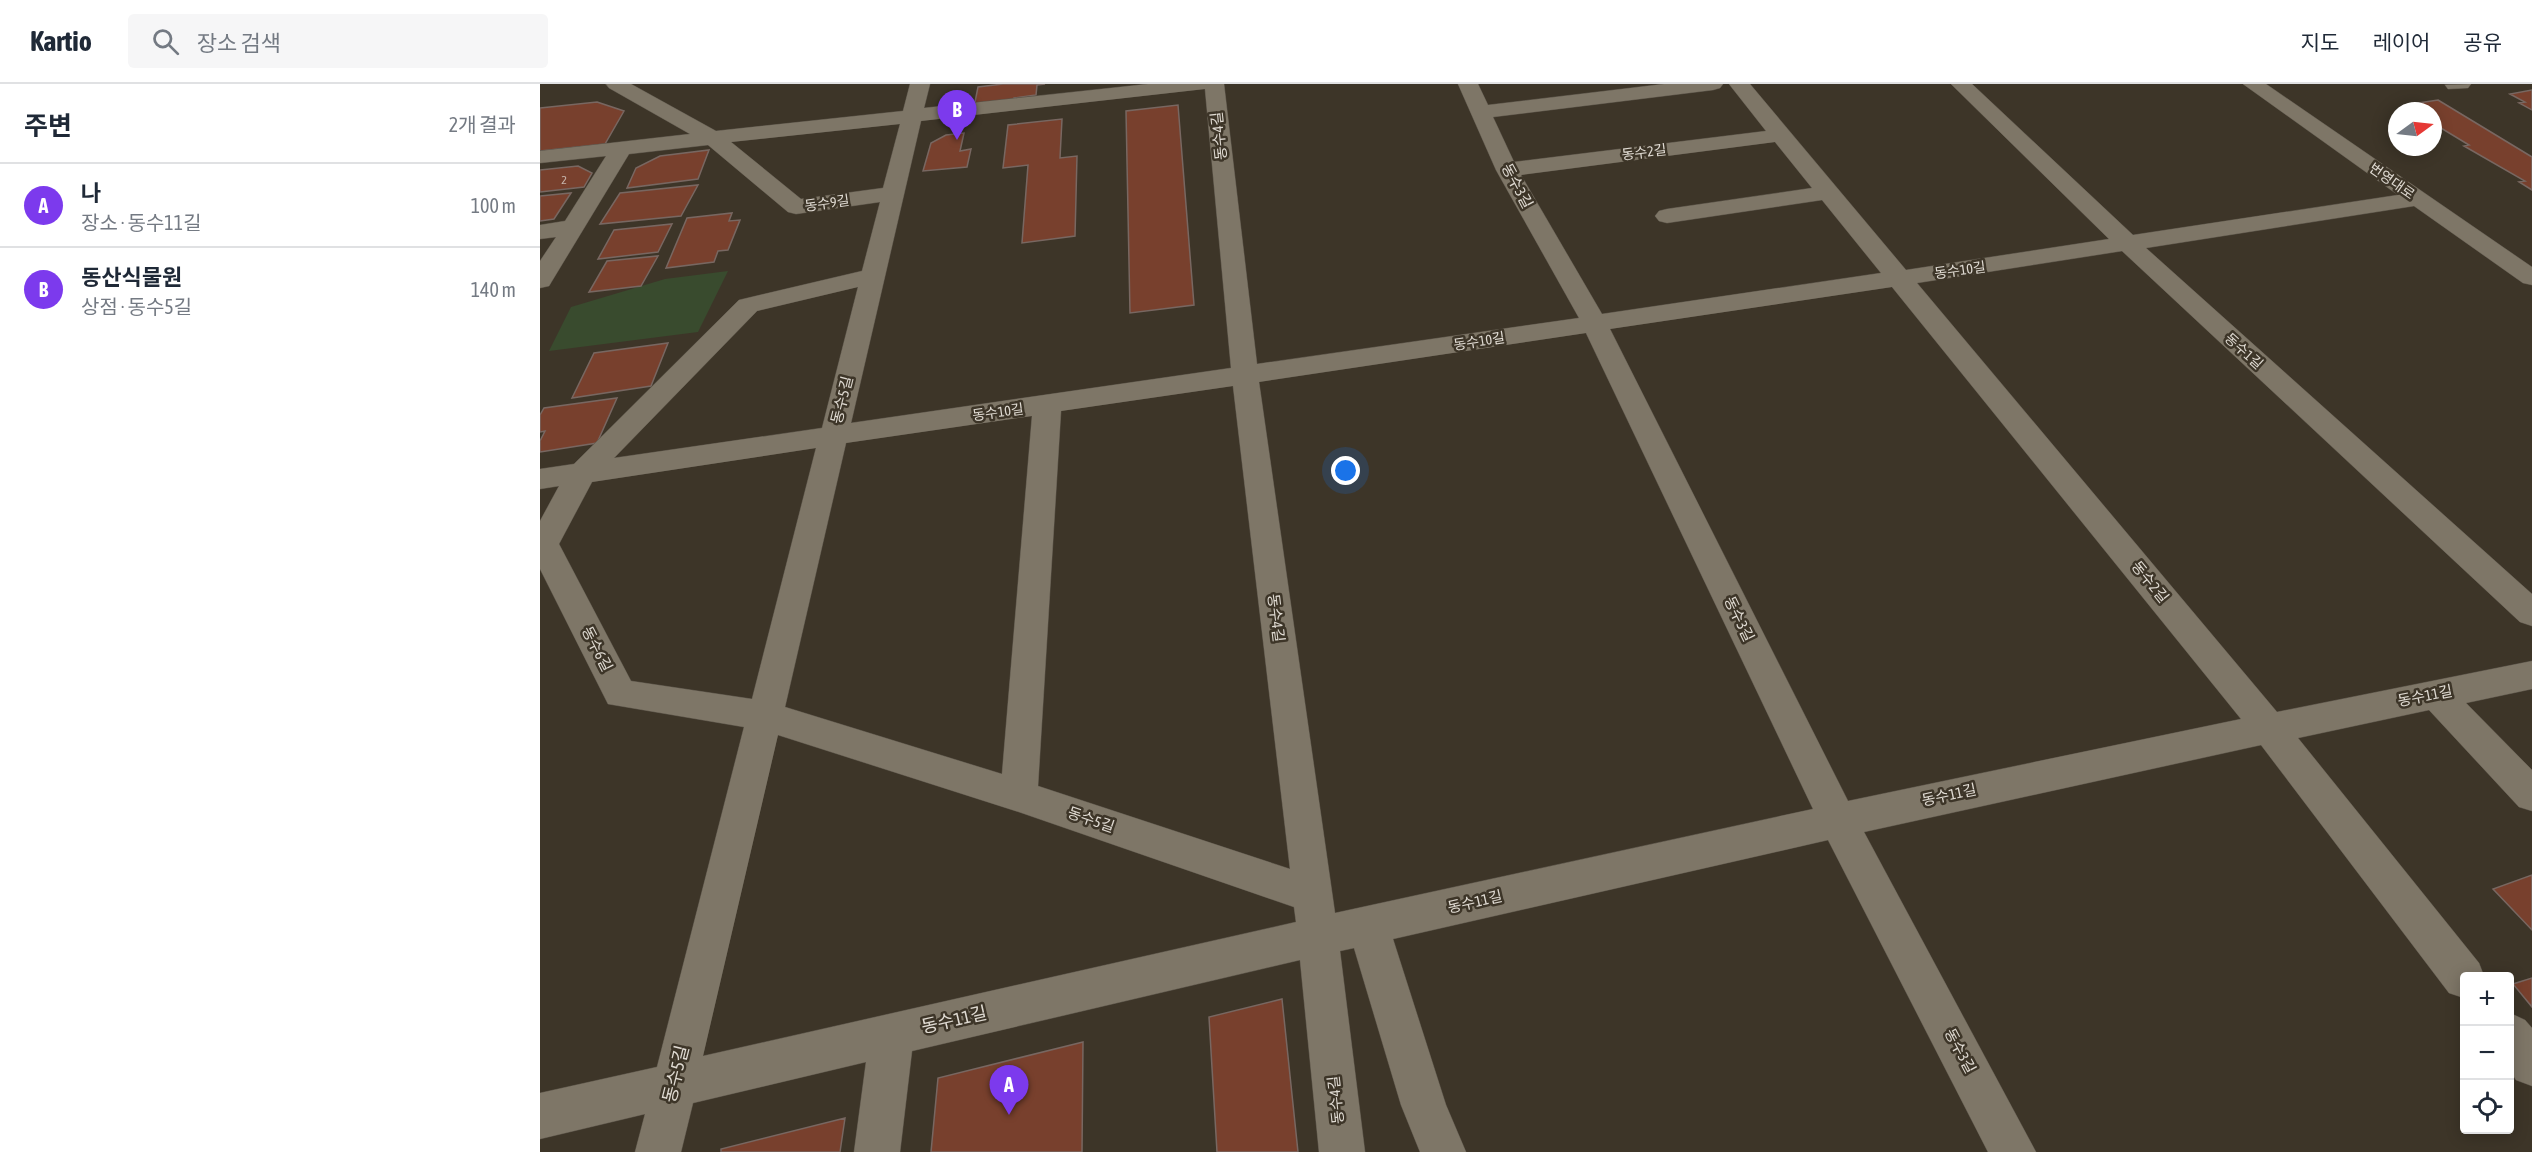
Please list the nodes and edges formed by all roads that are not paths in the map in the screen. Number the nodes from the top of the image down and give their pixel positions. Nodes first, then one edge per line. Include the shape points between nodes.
1 (616, 84) edge
2 (920, 84) edge
3 (1202, 84) edge
4 (1214, 84) edge
5 (1713, 84) edge
6 (1739, 84) edge
7 (1961, 84) edge
8 (2253, 84) edge
9 (1055, 92) edge
10 (1475, 98) edge
11 (912, 117) junction
12 (1780, 135) junction
13 (712, 138) junction
14 (622, 148) junction
15 (540, 157) edge
16 (1507, 170) junction
17 (1828, 192) junction
18 (894, 194) junction
19 (2417, 199) junction
20 (1667, 216) dead end
21 (573, 228) junction
22 (540, 232) edge
23 (2128, 244) junction
24 (874, 276) junction
25 (1901, 278) junction
26 (2532, 278) edge
27 (540, 281) edge
28 (1595, 324) junction
29 (1245, 376) junction
30 (1047, 406) junction
31 (833, 436) junction
32 (581, 474) junction
33 (540, 479) edge
34 (542, 544) edge
35 (2532, 614) edge
36 (2532, 675) edge
37 (2436, 694) junction
38 (766, 716) junction
39 (2268, 727) junction
40 (2532, 795) edge
41 (1019, 796) junction
42 (1837, 819) junction
43 (1312, 895) junction
44 (1368, 926) junction
45 (1318, 937) junction
46 (2460, 973) edge
47 (892, 1034) junction
48 (2514, 1040) edge
49 (2532, 1064) edge
50 (673, 1085) junction
51 (540, 1116) edge
52 (658, 1152) edge
53 (877, 1152) edge
54 (1342, 1152) edge
55 (1443, 1152) edge
56 (2013, 1152) edge

1 - 13 street, 동수9길
2 - 11 street, 동수5길
3 - 9 street
4 - 29 street, 동수4길
5 - 10 street
6 - 12 street, 동수2길
7 - 23 street, 동수1길
8 - 19 street, 번영대로
9 - 11 street
10 - 16 street, 동수3길
11 - 13 street
11 - 18 street, 동수5길
12 - 16 street, 동수2길
12 - 17 street, 동수2길
13 - 14 street
13 - 18 street, 동수9길 via 796,207
14 - 15 street
14 - 21 street
16 - 28 street, 동수3길
17 - 20 street
17 - 25 street, 동수2길
18 - 24 street, 동수5길
19 - 23 street, 동수10길
19 - 26 street, 번영대로
21 - 22 street
21 - 27 street
23 - 25 street, 동수10길
23 - 35 street, 동수1길
24 - 31 street, 동수5길
24 - 32 street, 동수6길 via 748,305
25 - 28 street, 동수10길
25 - 39 street, 동수2길
28 - 29 street, 동수10길
28 - 42 street, 동수3길
29 - 30 street, 동수10길
29 - 43 street, 동수4길
30 - 31 street, 동수10길
30 - 41 street
31 - 32 street, 동수10길
31 - 38 street, 동수5길
32 - 33 street, 동수10길
32 - 34 street, 동수6길
34 - 38 street, 동수6길 via 620,694
36 - 37 street, 동수11길
37 - 39 street, 동수11길
37 - 40 street
38 - 41 street, 동수5길
38 - 50 street, 동수5길
39 - 42 street, 동수11길
39 - 46 street, 동수2길
41 - 43 street, 동수5길
42 - 44 street, 동수11길
42 - 56 street, 동수3길
43 - 45 street, 동수4길
44 - 45 street, 동수11길
44 - 55 street via 1424,1105
45 - 47 street, 동수11길
45 - 54 street, 동수4길
47 - 50 street, 동수11길
47 - 53 street
48 - 49 street
50 - 51 street, 동수11길
50 - 52 street, 동수5길

